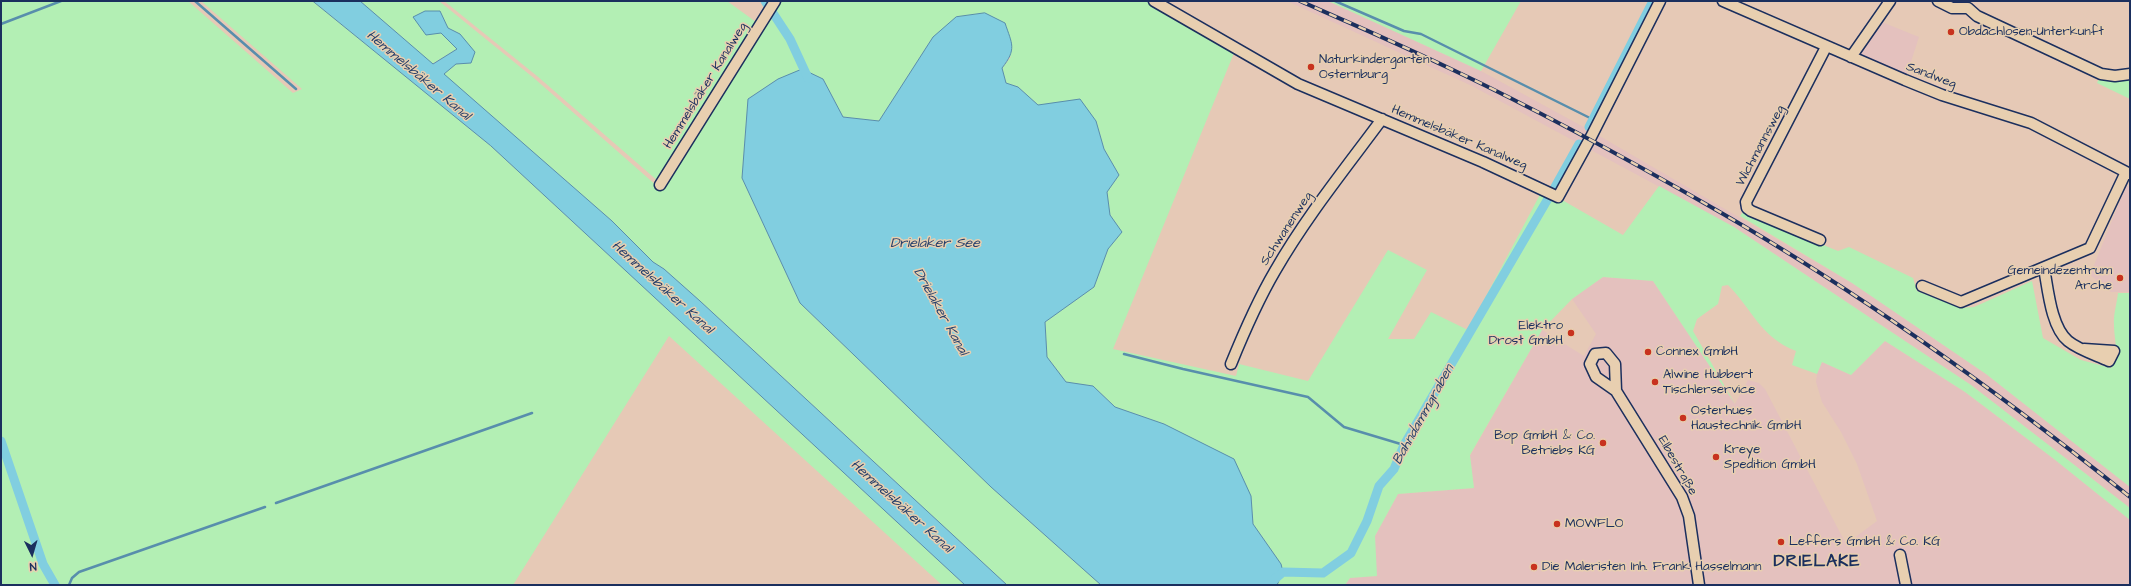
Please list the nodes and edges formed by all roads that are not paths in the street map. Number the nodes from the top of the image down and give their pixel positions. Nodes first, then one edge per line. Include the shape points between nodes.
1 (775, 1) edge
2 (1154, 1) edge
3 (1660, 1) edge
4 (1723, 1) edge
5 (1890, 1) edge
6 (1938, 1) edge
7 (1826, 47) junction
8 (1851, 57) junction
9 (2130, 74) edge
10 (1382, 119) junction
11 (2128, 173) edge
12 (660, 185) dead end
13 (1820, 240) dead end
14 (2044, 268) junction
15 (1922, 286) dead end
16 (2084, 349) dead end
17 (1231, 364) dead end
18 (1616, 391) dead end
19 (1900, 555) dead end
20 (1699, 585) edge
21 (1906, 585) edge

1 - 12 street, Hemmelsbäker Kanalweg
2 - 10 street, Hemmelsbäker Kanalweg via 1298,84
3 - 10 street, Hemmelsbäker Kanalweg via 1558,197
4 - 7 street, Sandweg
5 - 8 street
6 - 9 street via 1952,8 1968,8 1977,16 2101,74
7 - 8 street, Sandweg
7 - 13 street, Wichmannsweg via 1746,202 1746,208 1751,211
8 - 11 street, Sandweg via 1942,95 2031,123
10 - 17 street, Schwanenweg via 1317,206 1275,270 1253,312
11 - 14 street via 2090,248
14 - 15 street via 1961,302
14 - 16 street via 2052,312 2062,336
18 - 20 street, Elbestraße via 1682,497 1690,516
19 - 21 street

